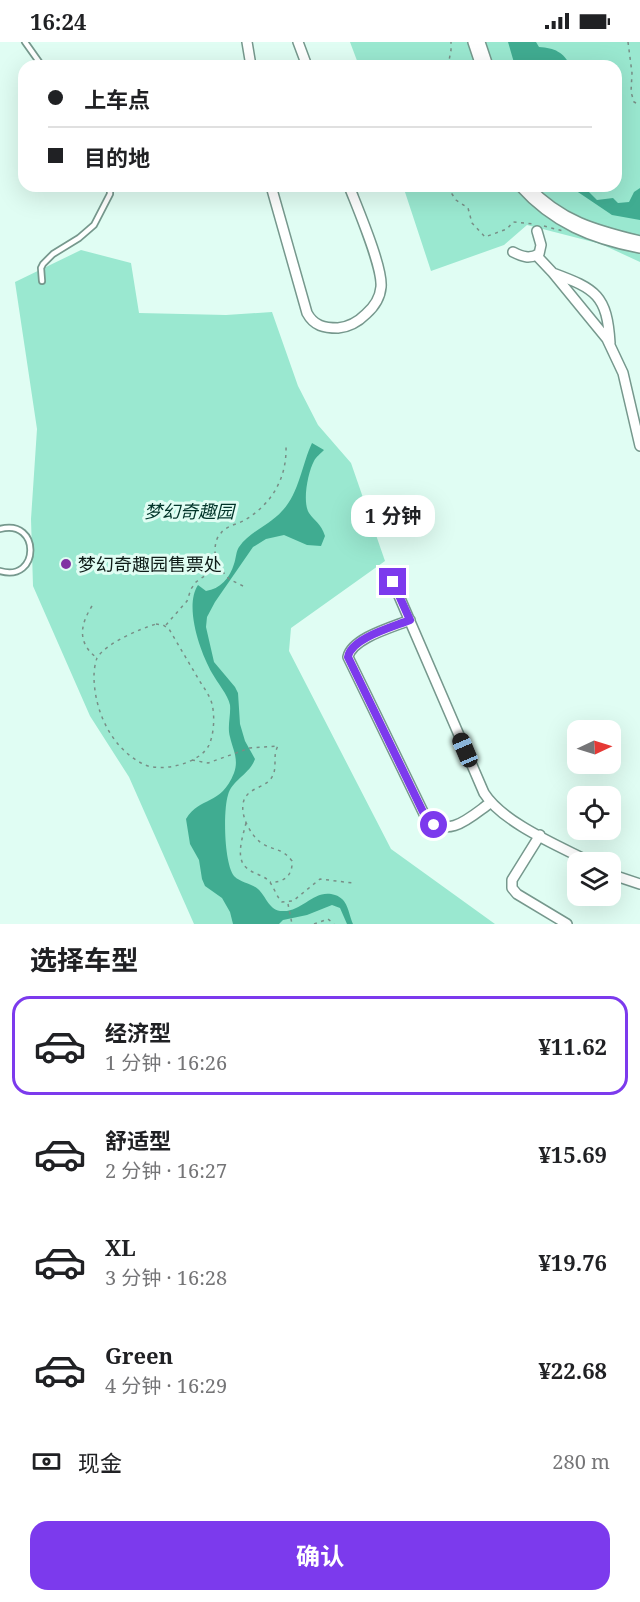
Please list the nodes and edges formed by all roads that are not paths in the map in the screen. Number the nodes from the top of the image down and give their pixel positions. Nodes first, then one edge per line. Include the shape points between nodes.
1 (25, 42) edge
2 (247, 42) edge
3 (298, 42) edge
4 (473, 42) edge
5 (480, 42) edge
6 (38, 60) edge
7 (250, 60) edge
8 (304, 60) edge
9 (479, 60) edge
10 (486, 60) edge
11 (110, 192) edge
12 (273, 192) edge
13 (351, 192) edge
14 (526, 192) edge
15 (534, 192) edge
16 (537, 231) dead end
17 (640, 241) edge
18 (640, 248) edge
19 (513, 252) dead end
20 (536, 255) junction
21 (553, 273) junction
22 (42, 281) dead end
23 (610, 345) junction
24 (640, 446) edge
25 (0, 529) edge
26 (0, 571) edge
27 (393, 582) dead end
28 (410, 620) junction
29 (490, 803) junction
30 (540, 835) junction
31 (571, 852) edge
32 (621, 878) edge
33 (640, 884) edge
34 (567, 924) edge

1 - 6 lane
2 - 7 street
3 - 8 street
4 - 9 street
5 - 10 street
11 - 22 lane via 94,225 43,264
12 - 13 street via 307,314 312,322 332,328 353,324 364,317 373,308 381,286 379,269
14 - 18 street via 567,225
15 - 17 street via 567,218
16 - 20 street via 541,245
19 - 20 street via 523,257
20 - 21 street
21 - 23 street
21 - 23 street via 594,291 609,324
23 - 24 street via 622,374
25 - 26 lane via 20,530 29,541 31,556 23,568 10,573
27 - 28 street
28 - 29 street
28 - 29 street via 356,643 348,657 426,818 441,828 448,827 460,824
29 - 30 street
30 - 31 street
30 - 34 street via 512,880 512,888
32 - 33 street

